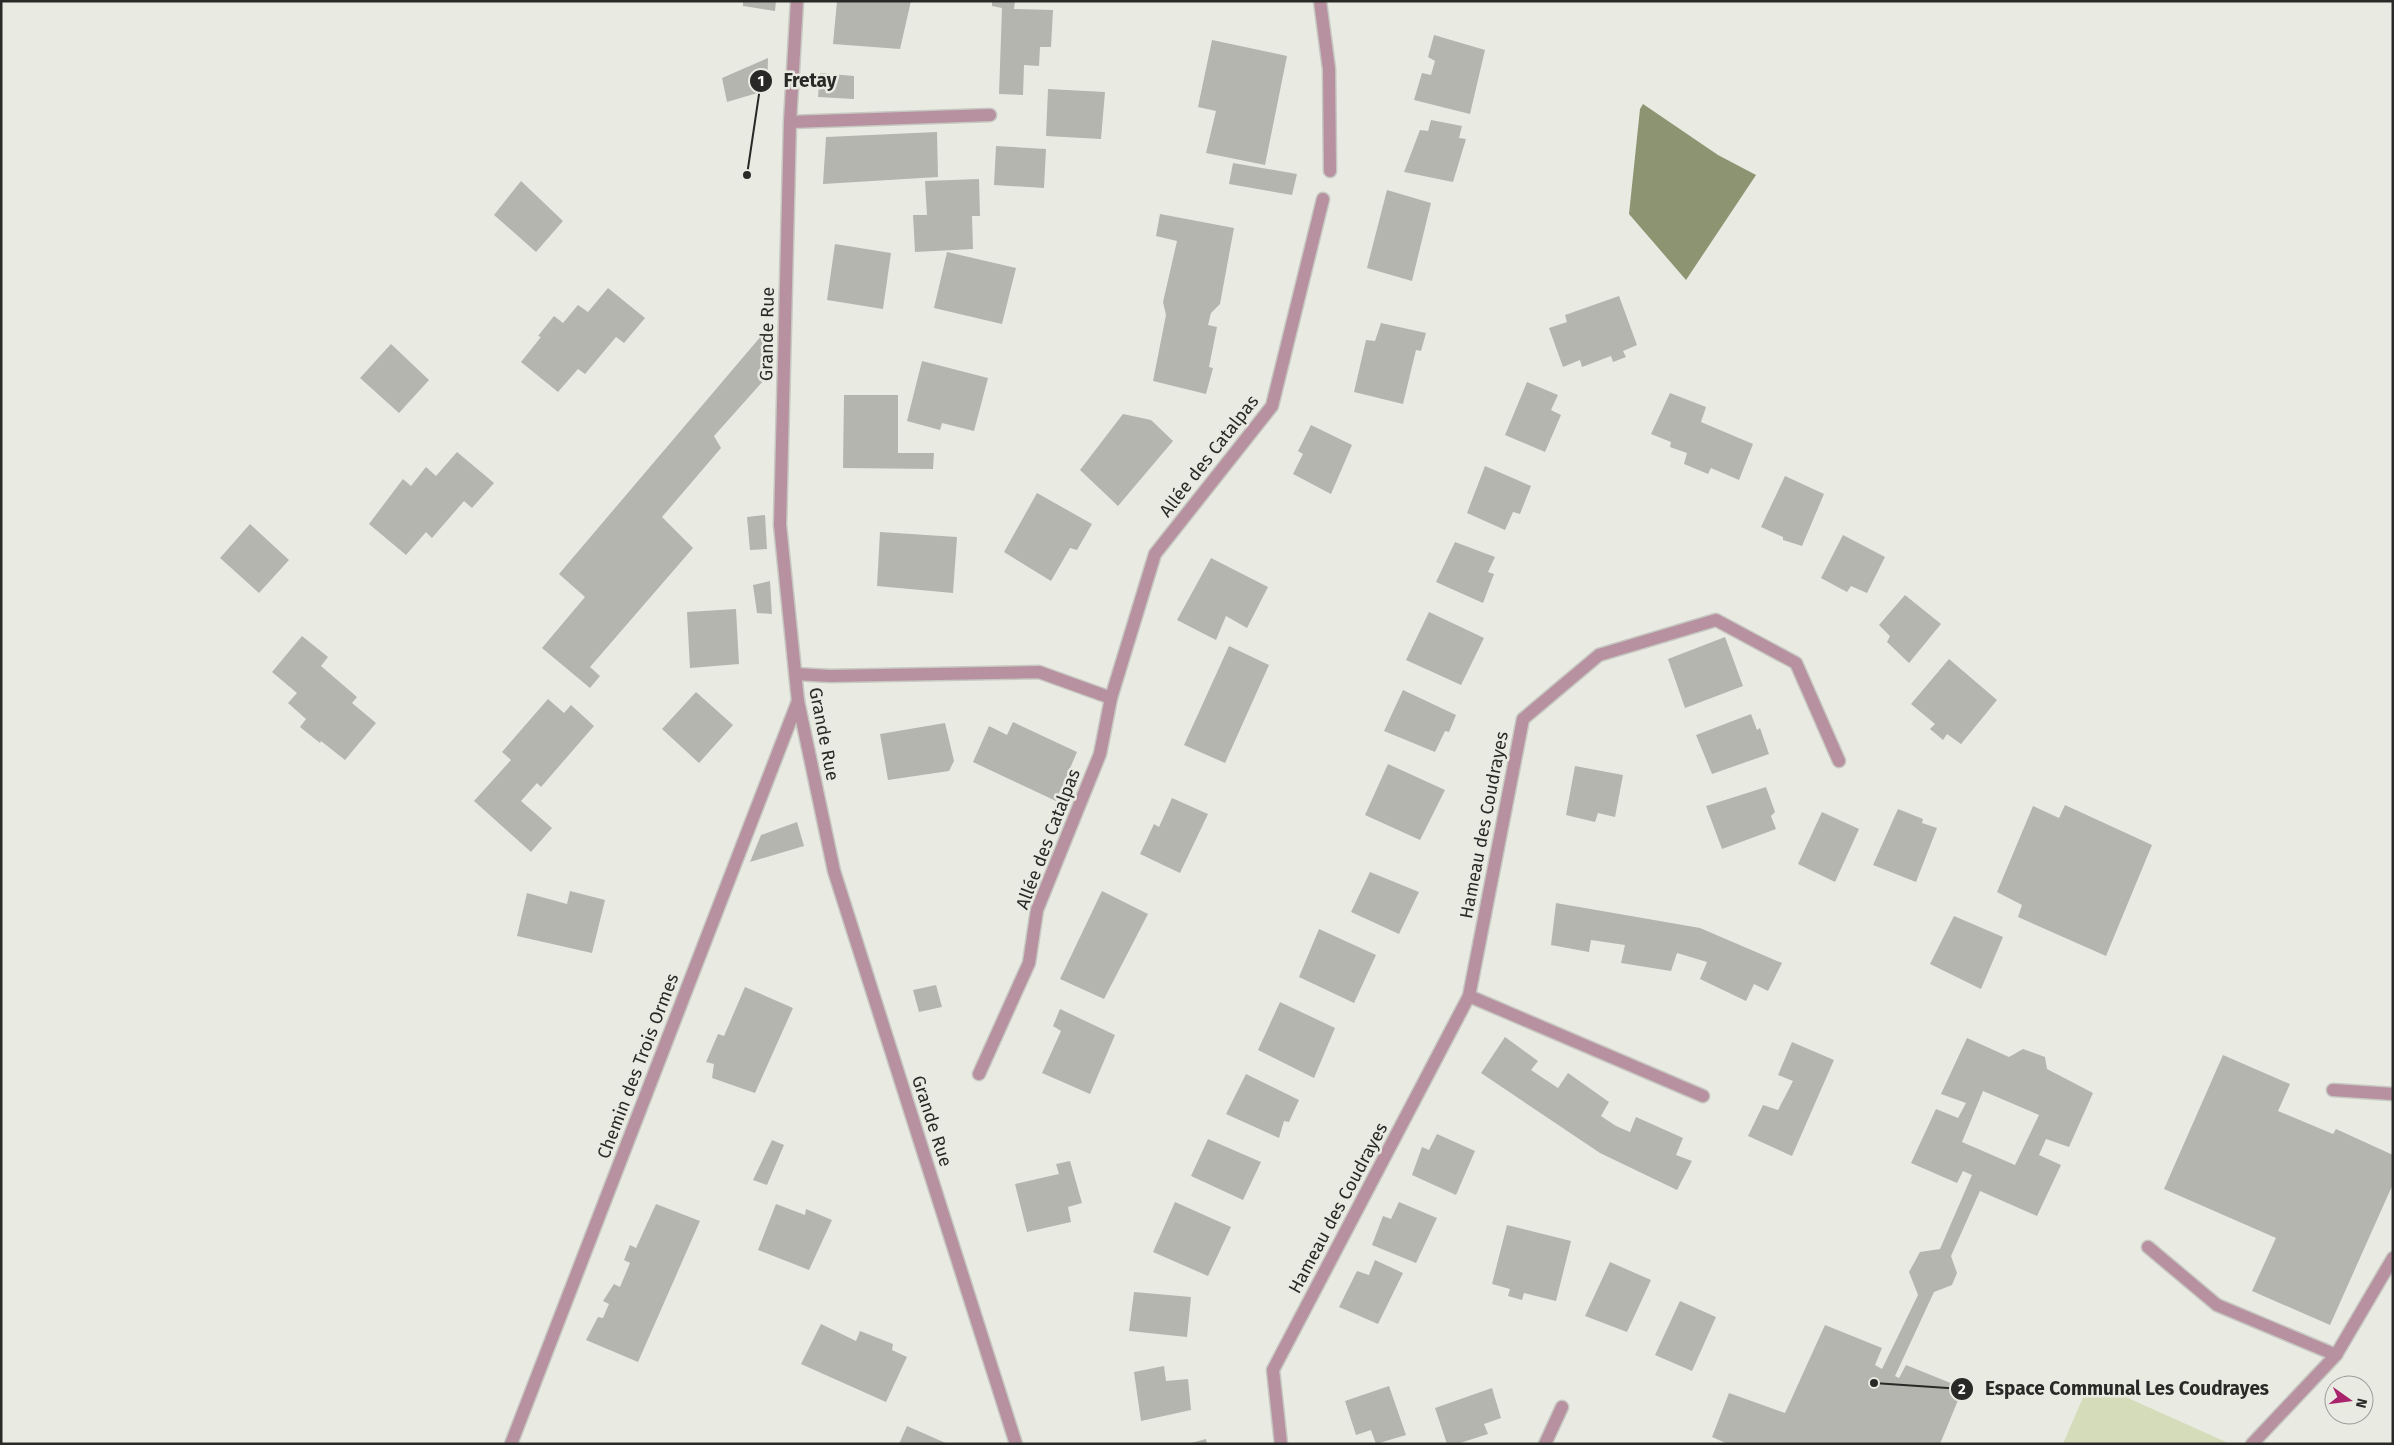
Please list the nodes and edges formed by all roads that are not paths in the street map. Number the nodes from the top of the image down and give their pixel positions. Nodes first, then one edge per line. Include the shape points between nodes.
1 (797, 1) edge
2 (1320, 1) edge
3 (990, 115) dead end
4 (790, 122) junction
5 (1330, 171) dead end
6 (1323, 199) dead end
7 (796, 674) junction
8 (1111, 698) junction
9 (798, 701) junction
10 (1839, 760) dead end
11 (1469, 996) junction
12 (979, 1074) dead end
13 (2333, 1090) dead end
14 (2393, 1094) edge
15 (1703, 1096) dead end
16 (2148, 1246) dead end
17 (2393, 1258) edge
18 (2336, 1355) junction
19 (1562, 1407) dead end
20 (511, 1444) edge
21 (1016, 1444) edge
22 (1281, 1444) edge
23 (1545, 1444) edge
24 (2252, 1444) edge

1 - 4 street, Grande Rue
2 - 5 street via 1329,69
3 - 4 street
4 - 7 street, Grande Rue via 780,526
6 - 8 street, Allée des Catalpas via 1272,406 1155,554
7 - 8 street via 1039,672
7 - 9 street, Grande Rue
8 - 12 street, Allée des Catalpas via 1100,754 1037,910 1029,963
9 - 20 street, Chemin des Trois Ormes
9 - 21 street, Grande Rue via 834,871
10 - 11 street, Hameau des Coudrayes via 1796,663 1716,620 1599,655 1523,719
11 - 15 street
11 - 22 street, Hameau des Coudrayes via 1274,1370
13 - 14 street
16 - 18 street via 2217,1305
17 - 18 street
18 - 24 street
19 - 23 street

